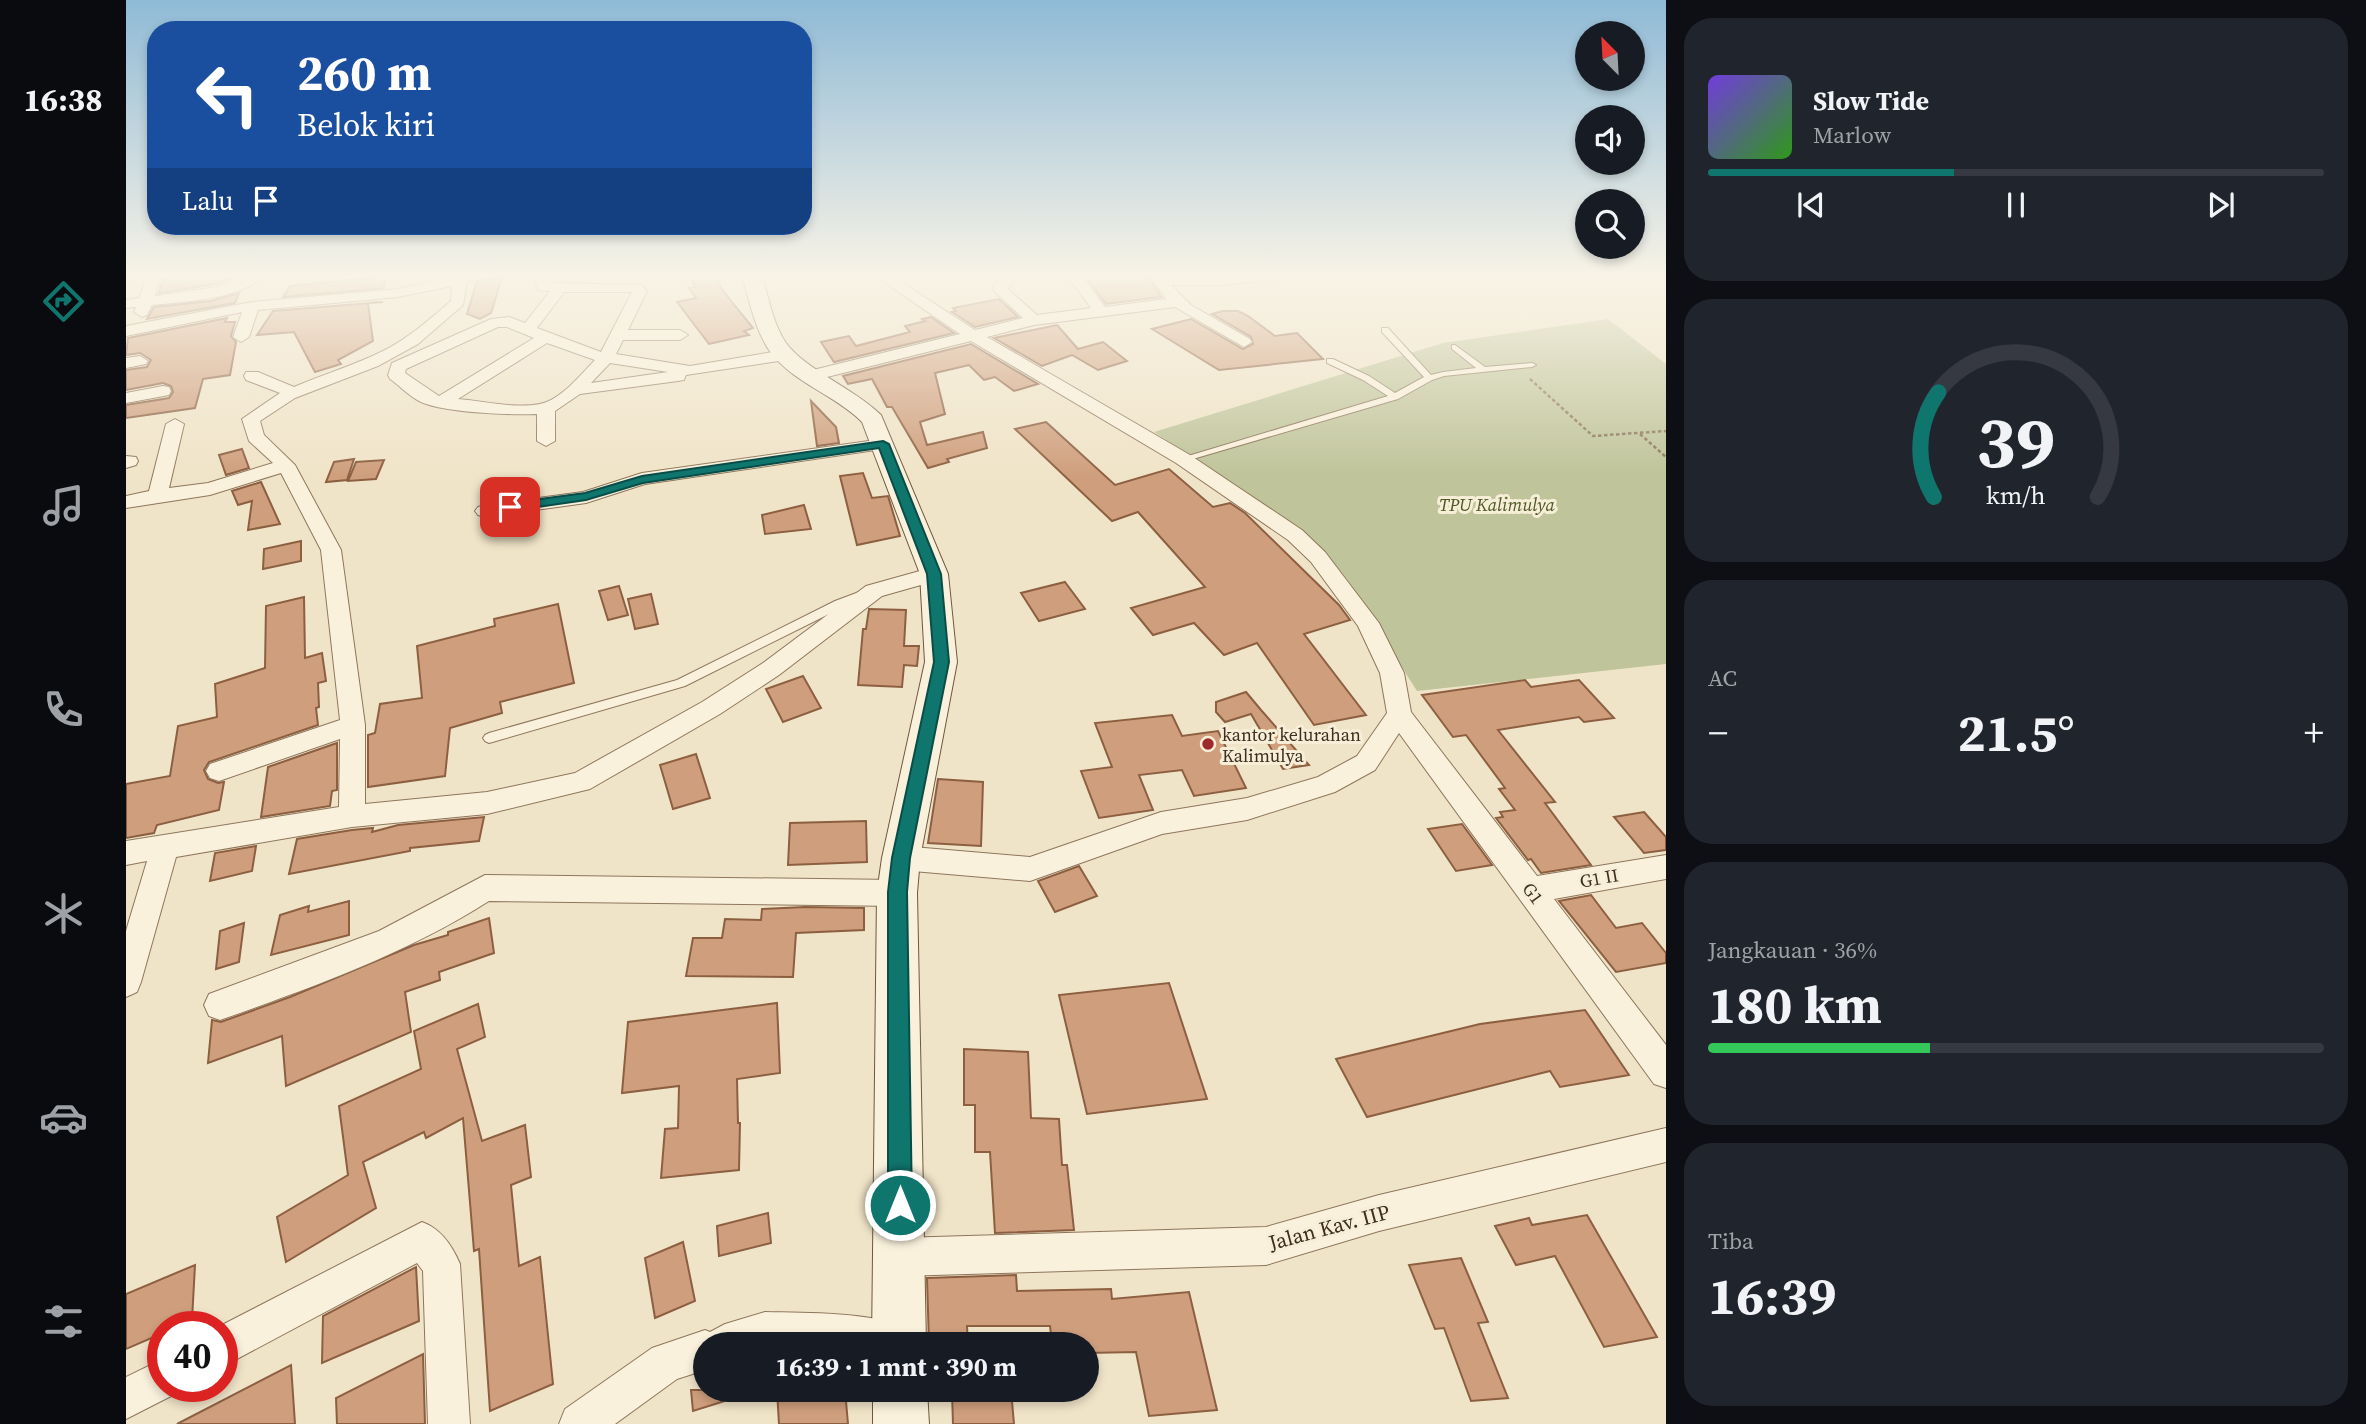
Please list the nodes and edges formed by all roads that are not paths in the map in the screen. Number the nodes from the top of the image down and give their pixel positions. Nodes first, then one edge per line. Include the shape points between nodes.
1 (410, 342) edge
2 (447, 342) edge
3 (538, 342) edge
4 (557, 342) edge
5 (615, 342) edge
6 (776, 342) edge
7 (939, 342) edge
8 (985, 342) edge
9 (1396, 342) edge
10 (1455, 347) dead end
11 (785, 355) junction
12 (606, 358) junction
13 (1330, 361) dead end
14 (1532, 365) dead end
15 (1483, 370) junction
16 (690, 371) junction
17 (815, 375) junction
18 (252, 376) dead end
19 (1429, 378) junction
20 (575, 390) junction
21 (163, 391) dead end
22 (292, 392) junction
23 (1395, 397) junction
24 (126, 398) edge
25 (441, 402) junction
26 (546, 409) junction
27 (175, 424) dead end
28 (546, 440) dead end
29 (883, 444) junction
30 (1183, 459) junction
31 (286, 465) junction
32 (158, 495) junction
33 (126, 502) edge
34 (485, 511) dead end
35 (934, 574) junction
36 (874, 591) junction
37 (1399, 714) junction
38 (353, 725) junction
39 (489, 738) dead end
40 (219, 771) dead end
41 (352, 816) junction
42 (165, 847) junction
43 (126, 853) edge
44 (1666, 867) edge
45 (899, 875) junction
46 (1531, 890) junction
47 (126, 982) edge
48 (220, 1005) dead end
49 (1666, 1072) edge
50 (1666, 1145) edge
51 (900, 1256) junction
52 (899, 1332) edge
53 (238, 1339) edge
54 (693, 1354) edge
55 (147, 1388) edge
56 (126, 1399) edge
57 (900, 1402) edge
58 (449, 1424) edge
59 (580, 1424) edge
60 (901, 1424) edge

1 - 22 street
2 - 25 street via 398,366 396,375 427,398
3 - 25 street
4 - 12 street
5 - 12 street
6 - 11 street
7 - 17 street
8 - 30 street
9 - 19 lane
10 - 15 lane
11 - 16 street
11 - 17 street
12 - 16 street
12 - 20 street
13 - 23 lane
14 - 15 lane
15 - 19 lane
16 - 20 street via 670,379
17 - 29 street via 860,405 873,420
18 - 22 street
19 - 23 lane
20 - 26 street
21 - 24 street
22 - 31 street via 251,419 255,437
23 - 30 lane
25 - 26 street
26 - 28 street
27 - 32 street
29 - 34 street via 642,479 586,496
29 - 35 street
30 - 37 street via 1295,535 1318,557 1368,623 1392,673
31 - 32 street via 210,489
31 - 38 street via 331,550
32 - 33 street
35 - 36 street
35 - 45 street via 941,662
36 - 39 lane via 681,683
36 - 41 street via 771,669 581,782 487,803
37 - 45 street via 1366,763 1326,785 1247,809 1161,823 1030,869
37 - 46 street, G1
38 - 40 street
38 - 41 street
41 - 42 street
42 - 43 street
42 - 47 street
44 - 46 street, G1 II
45 - 48 street via 485,888 446,915 393,941
45 - 51 street
46 - 49 street, G1
50 - 51 street, Jalan Kav. IIP via 1379,1213 1266,1246
51 - 52 street
53 - 58 street via 422,1240 441,1264
54 - 59 street via 666,1362
55 - 56 street
57 - 60 street

